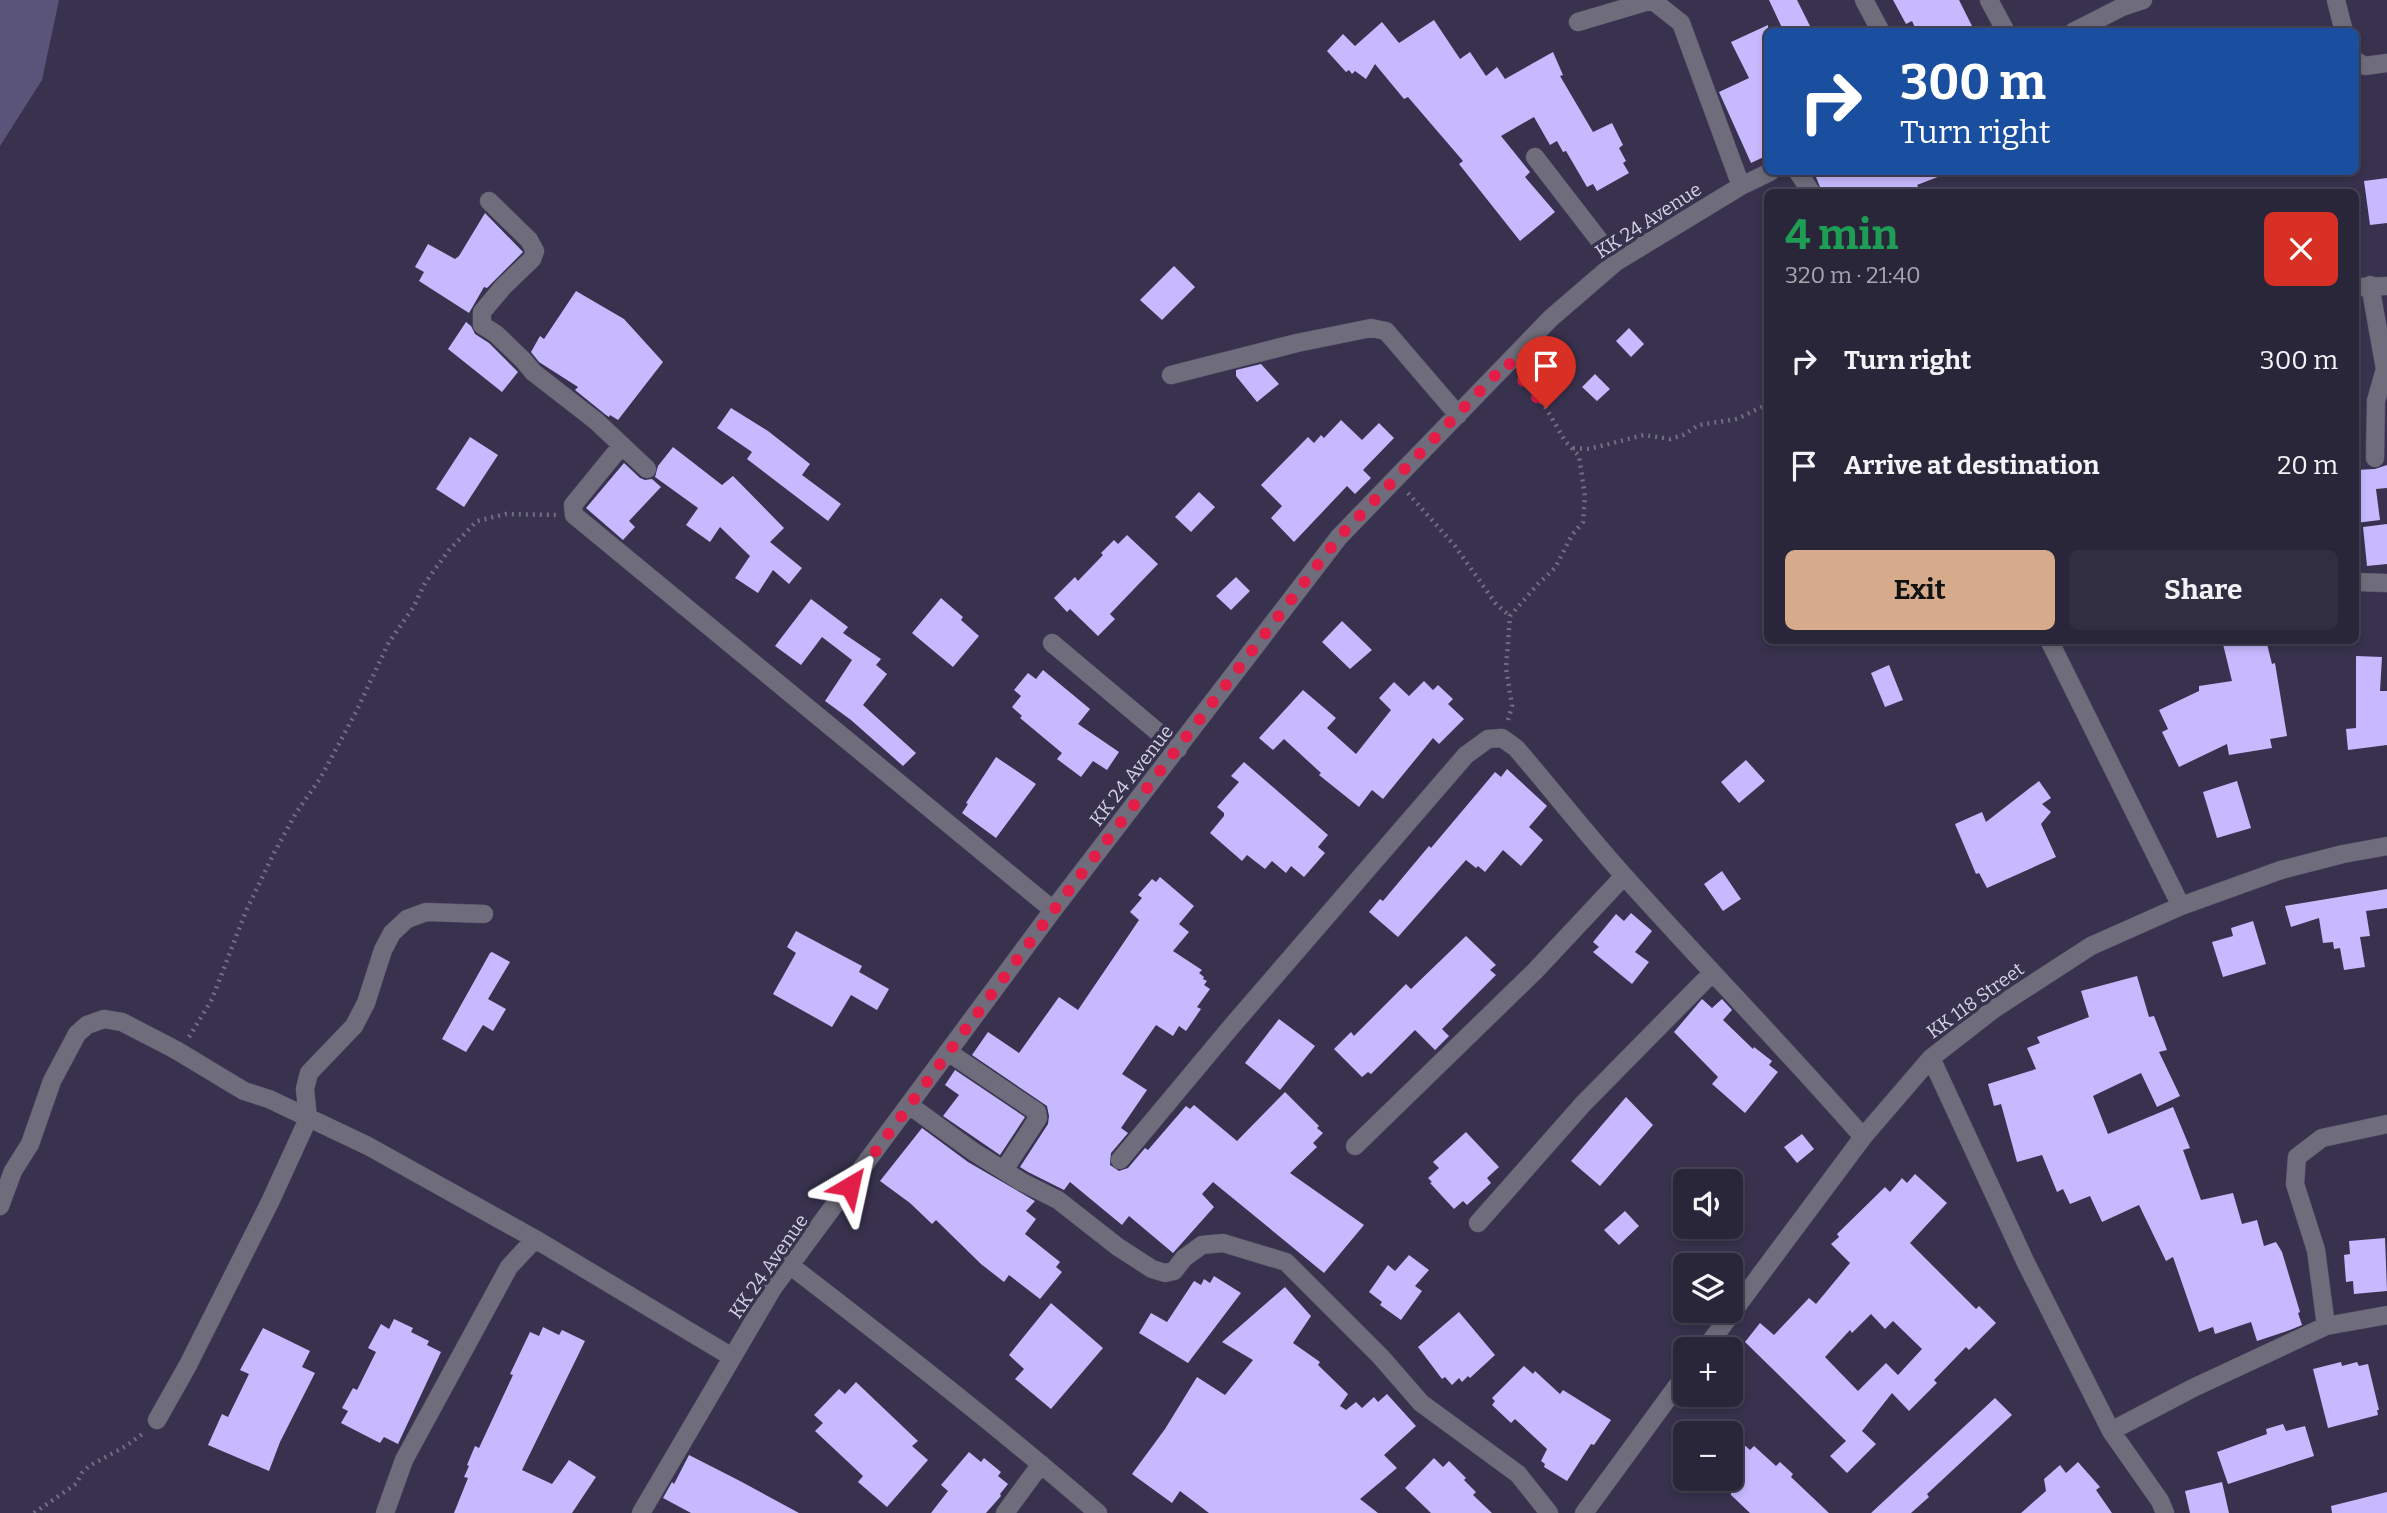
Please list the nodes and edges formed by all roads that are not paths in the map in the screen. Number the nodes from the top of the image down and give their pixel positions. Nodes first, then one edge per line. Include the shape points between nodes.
1 (1864, 0) edge
2 (1989, 0) edge
3 (2144, 0) edge
4 (2336, 0) edge
5 (1578, 22) dead end
6 (1879, 28) edge
7 (2004, 28) edge
8 (2081, 28) edge
9 (2343, 28) edge
10 (2359, 63) edge
11 (2387, 63) edge
12 (1535, 157) dead end
13 (1764, 175) edge
14 (1741, 186) junction
15 (489, 201) dead end
16 (1616, 262) junction
17 (2371, 286) edge
18 (1171, 374) dead end
19 (1458, 415) junction
20 (622, 445) junction
21 (2375, 458) dead end
22 (647, 469) dead end
23 (2359, 582) edge
24 (2387, 583) edge
25 (1052, 643) dead end
26 (2051, 644) edge
27 (1178, 749) junction
28 (2387, 846) edge
29 (1624, 876) junction
30 (2181, 906) junction
31 (1053, 911) junction
32 (484, 914) dead end
33 (1712, 973) junction
34 (948, 1052) junction
35 (1931, 1058) junction
36 (909, 1105) junction
37 (308, 1119) junction
38 (2387, 1124) edge
39 (1863, 1137) junction
40 (1355, 1146) dead end
41 (1120, 1160) dead end
42 (1004, 1170) junction
43 (0, 1206) edge
44 (1478, 1223) dead end
45 (535, 1240) junction
46 (791, 1266) junction
47 (2387, 1315) edge
48 (2326, 1326) junction
49 (1714, 1337) edge
50 (732, 1357) junction
51 (1673, 1391) edge
52 (157, 1420) road end
53 (2111, 1432) junction
54 (1041, 1464) junction
55 (385, 1513) edge
56 (641, 1513) edge
57 (1004, 1513) edge
58 (1098, 1513) edge
59 (1549, 1513) edge
60 (1584, 1513) edge
61 (2165, 1513) edge

1 - 6 street
2 - 7 street
3 - 8 street
4 - 9 street
5 - 14 street via 1652,0 1681,23
10 - 11 street
12 - 16 street
13 - 14 street, KK 24 Avenue
14 - 16 street, KK 24 Avenue
15 - 20 street via 536,251 482,313 482,325
16 - 19 street, KK 24 Avenue via 1551,318
17 - 21 street via 2385,369 2376,401
18 - 19 street via 1371,328 1386,331
19 - 27 street, KK 24 Avenue via 1339,537
20 - 22 street
20 - 31 street via 573,505 574,515
23 - 24 street
25 - 27 street
26 - 30 street
27 - 31 street, KK 24 Avenue
28 - 30 street, KK 118 Street via 2281,870
29 - 33 street
29 - 40 street via 1535,971
29 - 41 street via 1516,748 1502,738 1488,739 1466,755
30 - 35 street, KK 118 Street via 2091,946 1994,1009
31 - 34 street, KK 24 Avenue
32 - 37 street via 426,912 407,919 392,933 354,1026 309,1073 305,1089
33 - 39 street via 1796,1059
33 - 44 street via 1583,1104
34 - 36 street, KK 24 Avenue
34 - 42 street via 1038,1112
35 - 39 street, KK 118 Street
35 - 53 street
36 - 42 street
36 - 46 street, KK 24 Avenue
37 - 43 street via 269,1098 244,1091 122,1021 104,1019 77,1034 64,1056
37 - 45 street via 368,1146
37 - 52 street
38 - 48 street via 2322,1138 2297,1157 2295,1184 2316,1250
39 - 49 street, KK 118 Street
42 - 59 street via 1058,1200 1152,1269 1174,1270 1202,1245 1223,1243 1286,1262 1421,1403 1518,1474
45 - 50 street
45 - 55 street via 509,1268 423,1424
46 - 50 street, KK 24 Avenue
46 - 54 street
47 - 48 street
48 - 53 street
50 - 56 street, KK 24 Avenue
51 - 60 street
53 - 61 street
54 - 57 street
54 - 58 street

